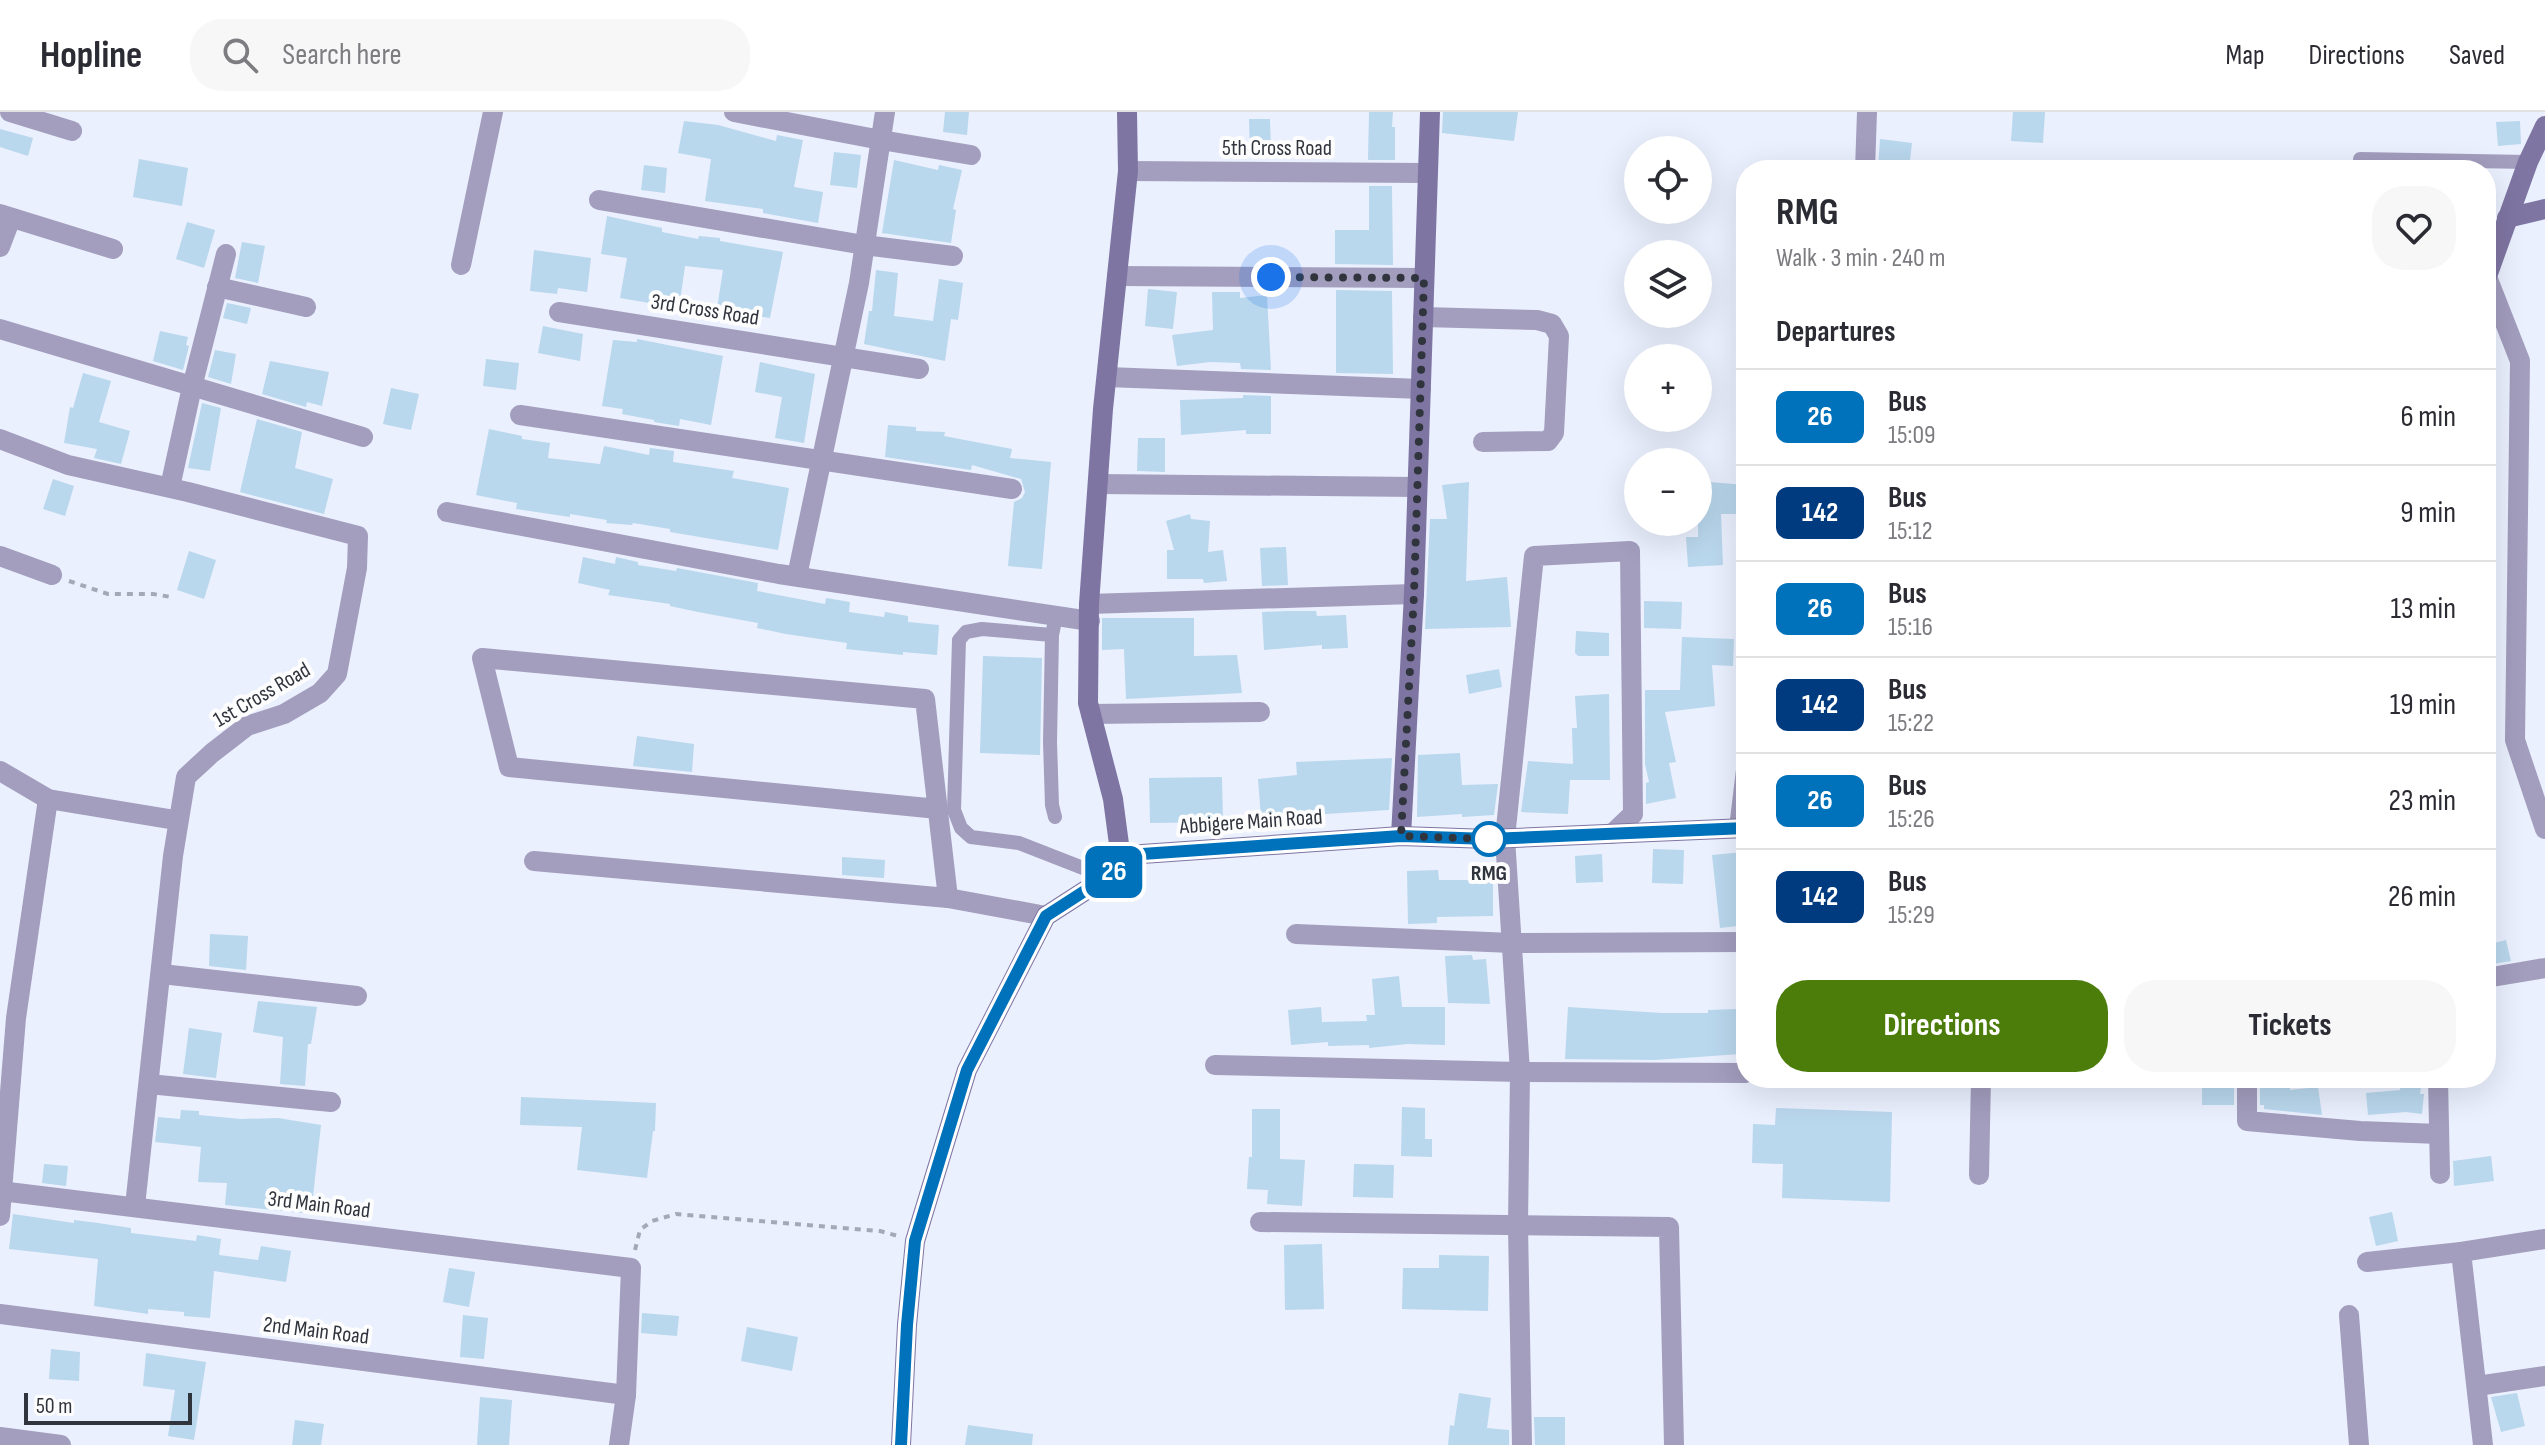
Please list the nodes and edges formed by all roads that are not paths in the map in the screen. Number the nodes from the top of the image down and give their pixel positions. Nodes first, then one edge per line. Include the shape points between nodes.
1 (10, 112) edge
2 (493, 112) edge
3 (734, 112) edge
4 (885, 112) edge
5 (1127, 112) edge
6 (1430, 112) edge
7 (1867, 112) edge
8 (2545, 126) edge
9 (72, 131) dead end
10 (881, 140) junction
11 (971, 155) dead end
12 (2360, 159) dead end
13 (1865, 160) edge
14 (2416, 160) edge
15 (2496, 161) edge
16 (2528, 162) junction
17 (1128, 171) junction
18 (1426, 173) junction
19 (599, 200) dead end
20 (2545, 209) edge
21 (6, 216) edge
22 (2507, 218) junction
23 (864, 245) junction
24 (0, 247) edge
25 (113, 249) dead end
26 (2496, 251) edge
27 (226, 254) dead end
28 (953, 256) dead end
29 (461, 265) dead end
30 (1117, 276) junction
31 (1424, 278) junction
32 (217, 287) junction
33 (2496, 301) edge
34 (306, 307) dead end
35 (559, 312) dead end
36 (1423, 317) junction
37 (0, 329) edge
38 (843, 357) junction
39 (919, 369) dead end
40 (1107, 377) junction
41 (192, 387) junction
42 (1421, 389) junction
43 (520, 415) dead end
44 (363, 437) dead end
45 (0, 439) edge
46 (1483, 442) dead end
47 (821, 462) junction
48 (1098, 484) junction
49 (170, 487) junction
50 (1417, 487) junction
51 (1012, 489) dead end
52 (447, 512) dead end
53 (0, 556) edge
54 (52, 575) road end
55 (797, 576) junction
56 (1414, 594) junction
57 (1090, 613) junction
58 (1054, 626) junction
59 (1260, 712) dead end
60 (1091, 714) junction
61 (0, 771) edge
62 (48, 799) junction
63 (2540, 806) edge
64 (938, 809) junction
65 (1055, 817) dead end
66 (169, 819) dead end
67 (1736, 828) edge
68 (2545, 829) edge
69 (1612, 834) junction
70 (1401, 836) junction
71 (1505, 838) junction
72 (534, 861) dead end
73 (1114, 872) junction
74 (948, 898) junction
75 (1046, 916) junction
76 (1296, 934) dead end
77 (1736, 942) edge
78 (1512, 943) junction
79 (2545, 968) edge
80 (162, 974) junction
81 (2496, 976) edge
82 (357, 996) dead end
83 (1215, 1065) dead end
84 (1520, 1072) junction
85 (1736, 1073) edge
86 (149, 1084) junction
87 (1981, 1088) edge
88 (2247, 1088) edge
89 (2438, 1088) edge
90 (331, 1102) dead end
91 (2439, 1134) junction
92 (2440, 1174) dead end
93 (1979, 1175) dead end
94 (2, 1191) edge
95 (135, 1206) junction
96 (0, 1216) edge
97 (1260, 1222) dead end
98 (1518, 1225) junction
99 (2545, 1239) edge
100 (2461, 1252) junction
101 (2367, 1262) dead end
102 (0, 1314) edge
103 (2349, 1315) dead end
104 (2545, 1376) edge
105 (2477, 1386) junction
106 (626, 1395) junction
107 (0, 1437) edge
108 (61, 1445) edge
109 (619, 1445) edge
110 (901, 1445) edge
111 (1522, 1445) edge
112 (1674, 1445) edge
113 (2359, 1445) edge
114 (2483, 1445) edge

1 - 9 street
2 - 29 street
3 - 10 street
4 - 10 street
5 - 17 street
6 - 18 street
7 - 13 street
8 - 16 street
10 - 11 street
10 - 23 street
12 - 14 lane
15 - 16 lane
16 - 22 street
17 - 18 street, 5th Cross Road
17 - 30 street
18 - 31 street
19 - 23 street
20 - 22 street
21 - 24 street
21 - 25 street
22 - 26 street
23 - 28 street
23 - 38 street
27 - 32 street
30 - 31 street
30 - 40 street
31 - 36 street
32 - 34 street
32 - 41 street
33 - 63 street via 2520,361 2515,740
35 - 38 street, 3rd Cross Road
36 - 42 street
36 - 46 street via 1537,320 1552,324 1559,336 1554,433 1548,441
37 - 41 street
38 - 39 street, 3rd Cross Road
38 - 47 street
40 - 42 street
40 - 48 street
41 - 44 street
41 - 49 street
42 - 50 street
43 - 47 street
45 - 49 street, 1st Cross Road via 68,465
47 - 51 street
47 - 55 street
48 - 50 street
48 - 57 street
49 - 80 street, 1st Cross Road via 358,536 337,674 320,693 284,714 247,726 186,777
50 - 56 street
52 - 55 street
53 - 54 street
55 - 58 street
56 - 57 street
56 - 70 street
57 - 58 street
57 - 60 street
58 - 65 lane via 1050,742
58 - 73 lane via 982,629 966,632 959,640 954,810 971,837 1019,843
59 - 60 street
60 - 73 street via 1113,799
61 - 62 street
62 - 66 street
62 - 94 street via 16,1018
63 - 68 street
64 - 64 street via 925,699 482,658 509,767
64 - 74 street
67 - 69 street, Abbigere Main Road
69 - 71 street, Abbigere Main Road
69 - 71 street via 1633,814 1630,551 1534,556
70 - 71 street, Abbigere Main Road
70 - 73 street, Abbigere Main Road via 1142,854
71 - 78 street
72 - 74 street
73 - 75 street, Abbigere Main Road
74 - 75 street
75 - 110 street, Abbigere Main Road via 967,1070 915,1241
76 - 78 street
77 - 78 street
78 - 84 street
79 - 81 street
80 - 82 street
80 - 86 street, 1st Cross Road
83 - 84 street
84 - 85 street
84 - 98 street
86 - 90 street
86 - 95 street, 1st Cross Road
87 - 93 street
88 - 91 street via 2247,1121
89 - 91 street
91 - 92 street
94 - 95 street, 3rd Main Road
94 - 96 street
95 - 106 street, 3rd Main Road via 631,1268
97 - 98 street
98 - 111 street
98 - 112 street via 1669,1227
99 - 100 street
100 - 101 street
100 - 105 street
102 - 106 street, 2nd Main Road
103 - 113 street
104 - 105 street
105 - 114 street
106 - 109 street
107 - 108 street

